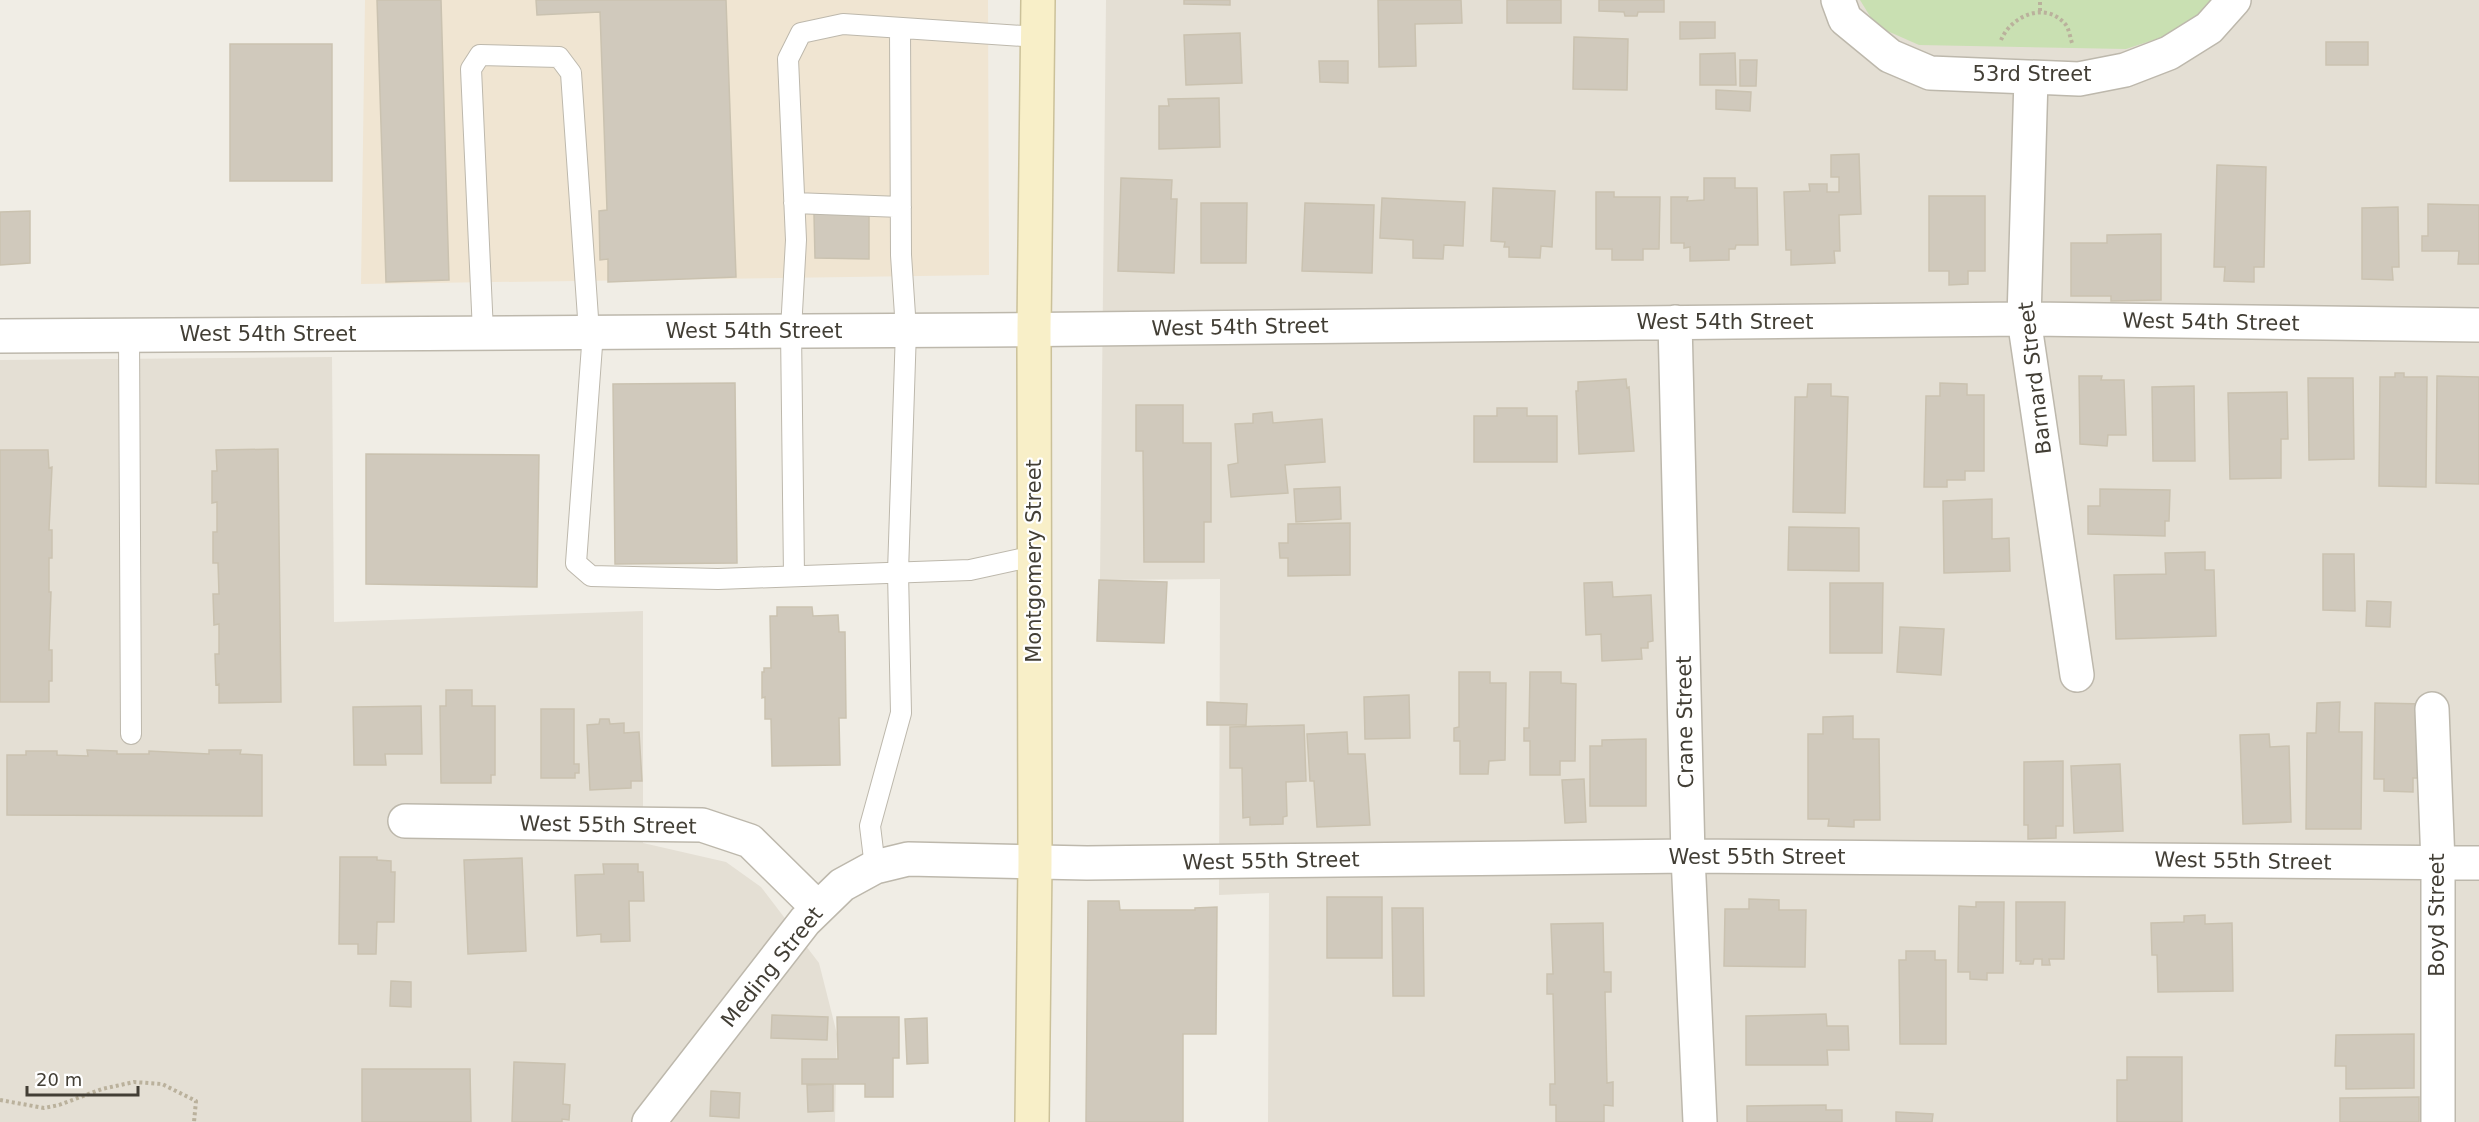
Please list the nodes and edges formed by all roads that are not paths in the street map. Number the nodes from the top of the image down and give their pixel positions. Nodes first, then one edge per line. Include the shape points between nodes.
1 (1038, 0) edge
2 (1838, 0) edge
3 (2234, 0) edge
4 (900, 28) junction
5 (1038, 37) junction
6 (2031, 78) junction
7 (794, 203) junction
8 (901, 207) junction
9 (2024, 319) junction
10 (1676, 322) junction
11 (2479, 325) edge
12 (1034, 329) junction
13 (791, 330) junction
14 (906, 330) junction
15 (483, 332) junction
16 (591, 332) junction
17 (129, 334) junction
18 (0, 336) edge
19 (1034, 556) junction
20 (898, 572) junction
21 (794, 576) junction
22 (2077, 675) dead end
23 (2432, 709) dead end
24 (131, 734) dead end
25 (405, 821) dead end
26 (1688, 856) junction
27 (1035, 863) junction
28 (2438, 863) junction
29 (2479, 863) edge
30 (875, 867) junction
31 (818, 908) junction
32 (648, 1122) edge
33 (1032, 1122) edge
34 (1700, 1122) edge
35 (2438, 1122) edge

1 - 5 main road, Montgomery Street
2 - 6 street, 53rd Street via 1845,19 1890,56 1930,73
3 - 6 street, 53rd Street via 2209,28 2169,53 2125,70 2079,79
4 - 5 lane
4 - 7 lane via 843,24 801,33 788,59
4 - 8 lane
5 - 12 main road, Montgomery Street
6 - 9 street, Barnard Street
7 - 8 lane
7 - 13 lane
8 - 14 lane
9 - 10 street, West 54th Street
9 - 11 street, West 54th Street
9 - 22 street, Barnard Street
10 - 12 street, West 54th Street
10 - 26 street, Crane Street
12 - 14 street, West 54th Street
12 - 19 main road, Montgomery Street
13 - 14 street, West 54th Street
13 - 16 street, West 54th Street
13 - 21 lane
14 - 20 lane
15 - 16 street, West 54th Street
15 - 16 lane via 471,69 480,55 559,57 571,73
15 - 17 street, West 54th Street
16 - 21 lane via 576,563 591,576
17 - 18 street, West 54th Street
17 - 24 lane
19 - 20 lane via 970,570
19 - 27 main road, Montgomery Street
20 - 21 lane
20 - 30 lane via 901,713 870,826
23 - 28 street, Boyd Street
25 - 31 street, West 55th Street via 702,825 750,841
26 - 27 street, West 55th Street
26 - 28 street, West 55th Street
26 - 34 street, Crane Street
27 - 30 street, Meding Street via 908,858
27 - 33 main road, Montgomery Street
28 - 29 street, West 55th Street
28 - 35 street, Boyd Street
30 - 31 street, Meding Street via 842,885
31 - 32 street, Meding Street

